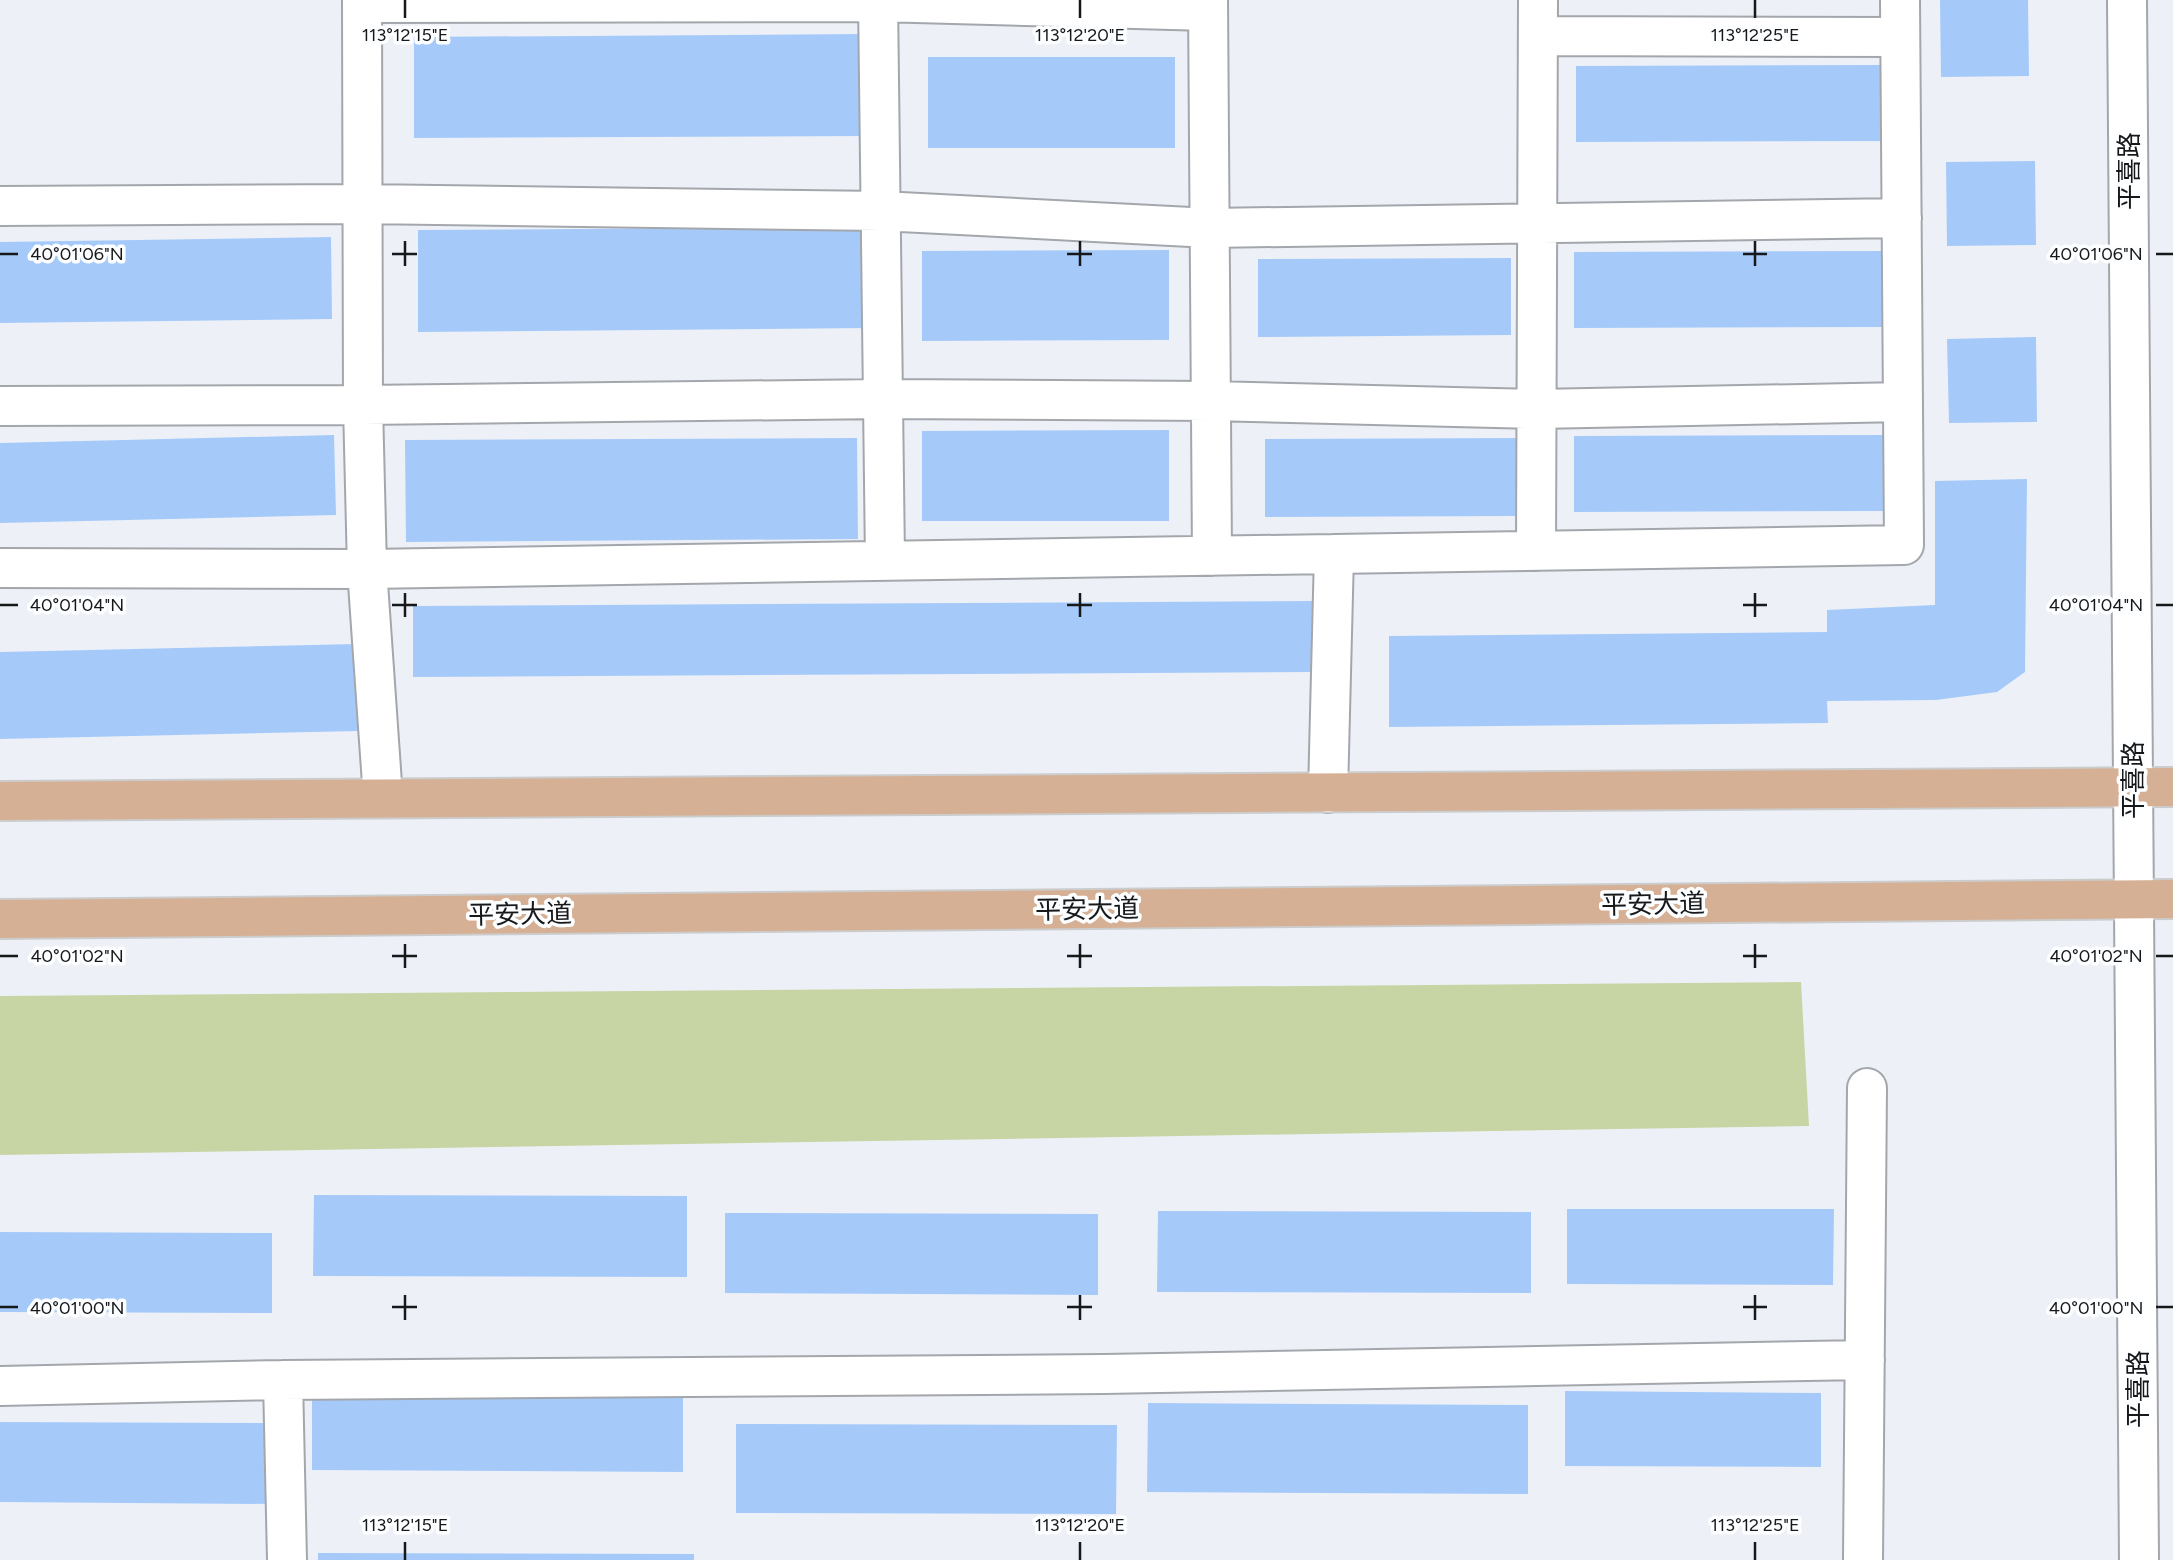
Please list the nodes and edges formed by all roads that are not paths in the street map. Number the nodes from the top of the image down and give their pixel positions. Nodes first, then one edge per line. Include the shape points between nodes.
1 (2127, 0) edge
2 (878, 1) edge
3 (362, 2) edge
4 (1208, 6) edge
5 (1538, 18) edge
6 (1900, 18) edge
7 (363, 204) junction
8 (0, 206) edge
9 (881, 211) junction
10 (1902, 218) junction
11 (1537, 222) junction
12 (1210, 228) junction
13 (883, 399) junction
14 (1211, 401) junction
15 (1903, 402) junction
16 (363, 405) junction
17 (0, 406) edge
18 (1537, 409) junction
19 (1536, 551) junction
20 (1334, 554) junction
21 (1212, 556) junction
22 (886, 561) junction
23 (0, 568) edge
24 (367, 569) junction
25 (2173, 787) edge
26 (2133, 788) junction
27 (1328, 793) junction
28 (383, 798) junction
29 (0, 801) edge
30 (2173, 899) edge
31 (2134, 900) junction
32 (0, 919) edge
33 (1867, 1088) dead end
34 (1865, 1360) junction
35 (283, 1380) junction
36 (0, 1386) edge
37 (287, 1560) edge
38 (1863, 1560) edge
39 (2139, 1560) edge

1 - 26 street, 平喜路
2 - 3 street
2 - 4 street
2 - 9 street
3 - 7 street
4 - 12 street
5 - 6 street
5 - 11 street
6 - 10 street
7 - 8 street
7 - 9 street
7 - 16 street
9 - 12 street
9 - 13 street
10 - 11 street
10 - 15 street
11 - 12 street
11 - 18 street
12 - 14 street
13 - 14 street
13 - 16 street
13 - 22 street
14 - 18 street
14 - 21 street
15 - 18 street
15 - 19 street via 1904,545
16 - 17 street
16 - 24 street
18 - 19 street
19 - 20 street
20 - 21 street
20 - 27 street
21 - 22 street
22 - 24 street
23 - 24 street
24 - 28 street
25 - 26 main road
26 - 27 main road
26 - 31 street, 平喜路
27 - 28 main road
28 - 29 main road
30 - 31 main road, 平安大道
31 - 32 main road, 平安大道
31 - 39 street, 平喜路
33 - 34 street
34 - 35 street via 1118,1373
34 - 38 street
35 - 36 street
35 - 37 street

